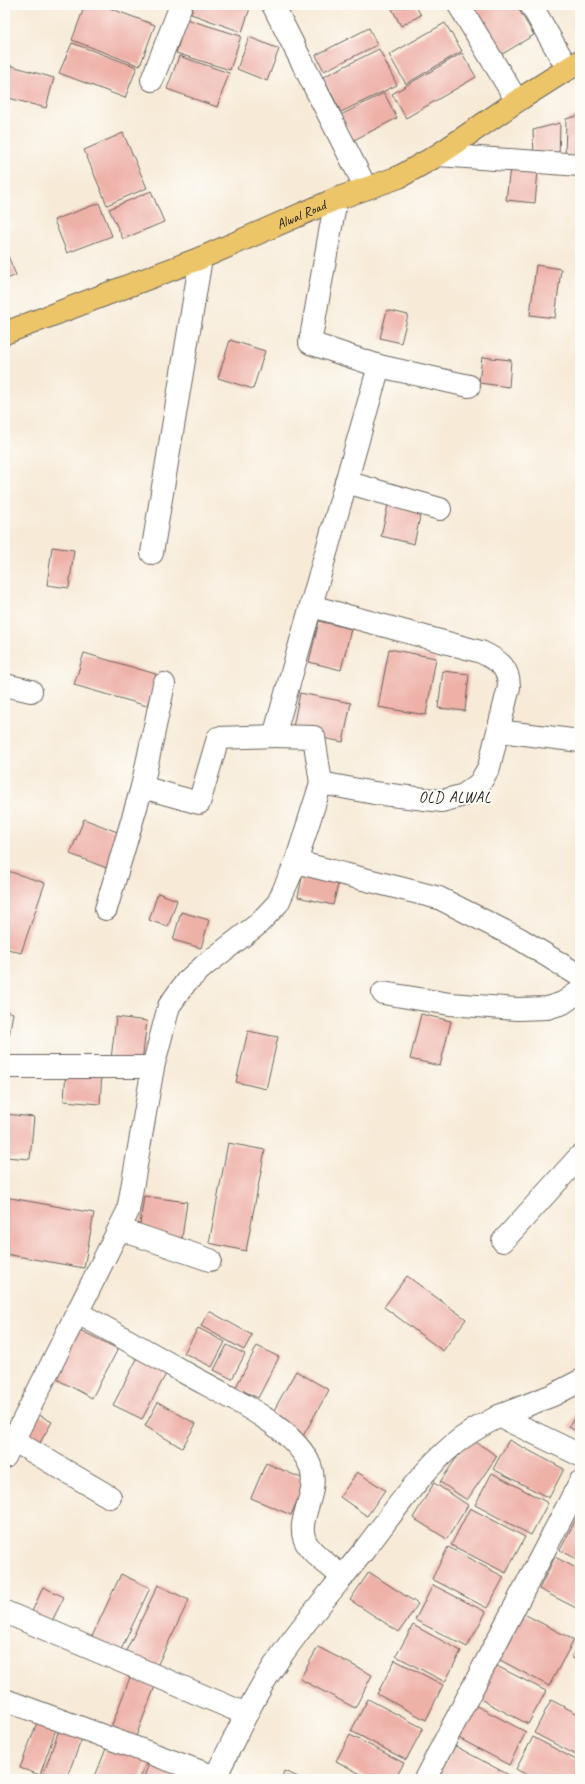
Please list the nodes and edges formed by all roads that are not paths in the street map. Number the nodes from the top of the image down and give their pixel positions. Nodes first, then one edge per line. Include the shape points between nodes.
1 (181, 5) edge
2 (273, 5) edge
3 (459, 5) edge
4 (531, 5) edge
5 (574, 65) edge
6 (152, 80) dead end
7 (517, 101) junction
8 (438, 156) junction
9 (580, 165) edge
10 (366, 188) junction
11 (336, 199) junction
12 (201, 258) junction
13 (5, 333) edge
14 (379, 366) junction
15 (469, 386) dead end
16 (346, 482) junction
17 (440, 509) dead end
18 (152, 553) dead end
19 (311, 606) junction
20 (164, 684) dead end
21 (5, 685) edge
22 (31, 691) dead end
23 (499, 731) junction
24 (274, 736) junction
25 (580, 741) edge
26 (321, 783) junction
27 (142, 787) junction
28 (296, 862) junction
29 (106, 908) dead end
30 (580, 976) edge
31 (580, 991) edge
32 (383, 993) dead end
33 (5, 1067) edge
34 (153, 1067) junction
35 (580, 1156) edge
36 (119, 1229) junction
37 (503, 1241) dead end
38 (210, 1260) dead end
39 (78, 1312) junction
40 (580, 1381) edge
41 (499, 1416) junction
42 (9, 1448) edge
43 (580, 1454) edge
44 (580, 1482) edge
45 (110, 1497) dead end
46 (343, 1577) junction
47 (5, 1612) edge
48 (5, 1700) edge
49 (246, 1714) junction
50 (217, 1778) edge
51 (425, 1779) edge

1 - 6 street
2 - 10 street
3 - 7 street
4 - 5 street
5 - 7 main road, Alwal Road
7 - 8 main road, Alwal Road
8 - 9 street
8 - 10 main road, Alwal Road via 399,177
10 - 11 main road, Alwal Road
11 - 12 main road, Alwal Road
11 - 14 street via 310,343
12 - 13 main road, Alwal Road
12 - 18 street
14 - 15 street
14 - 16 street
16 - 17 street
16 - 19 street
19 - 23 street via 481,652 494,658 509,676
19 - 24 street
20 - 27 street
21 - 22 street
23 - 25 street
23 - 26 street via 489,767 480,783 464,795 442,801 374,793
24 - 26 street via 314,737
24 - 27 street via 218,738 199,803
26 - 28 street
27 - 29 street
28 - 30 street via 439,898 520,939
28 - 34 street via 278,903 257,925 186,982 169,1006
31 - 32 street via 562,1003 547,1008 517,1009 450,1004
33 - 34 street
34 - 36 street via 128,1211
35 - 37 street
36 - 38 street
36 - 39 street
39 - 42 street
39 - 46 street via 261,1416 298,1445 314,1476 313,1490 302,1524 302,1534 309,1547
40 - 41 street via 553,1395
41 - 43 street
41 - 46 street via 467,1434 447,1450 418,1481
42 - 45 street
44 - 51 street
46 - 49 street via 299,1629
47 - 49 street
48 - 50 street
49 - 50 street

